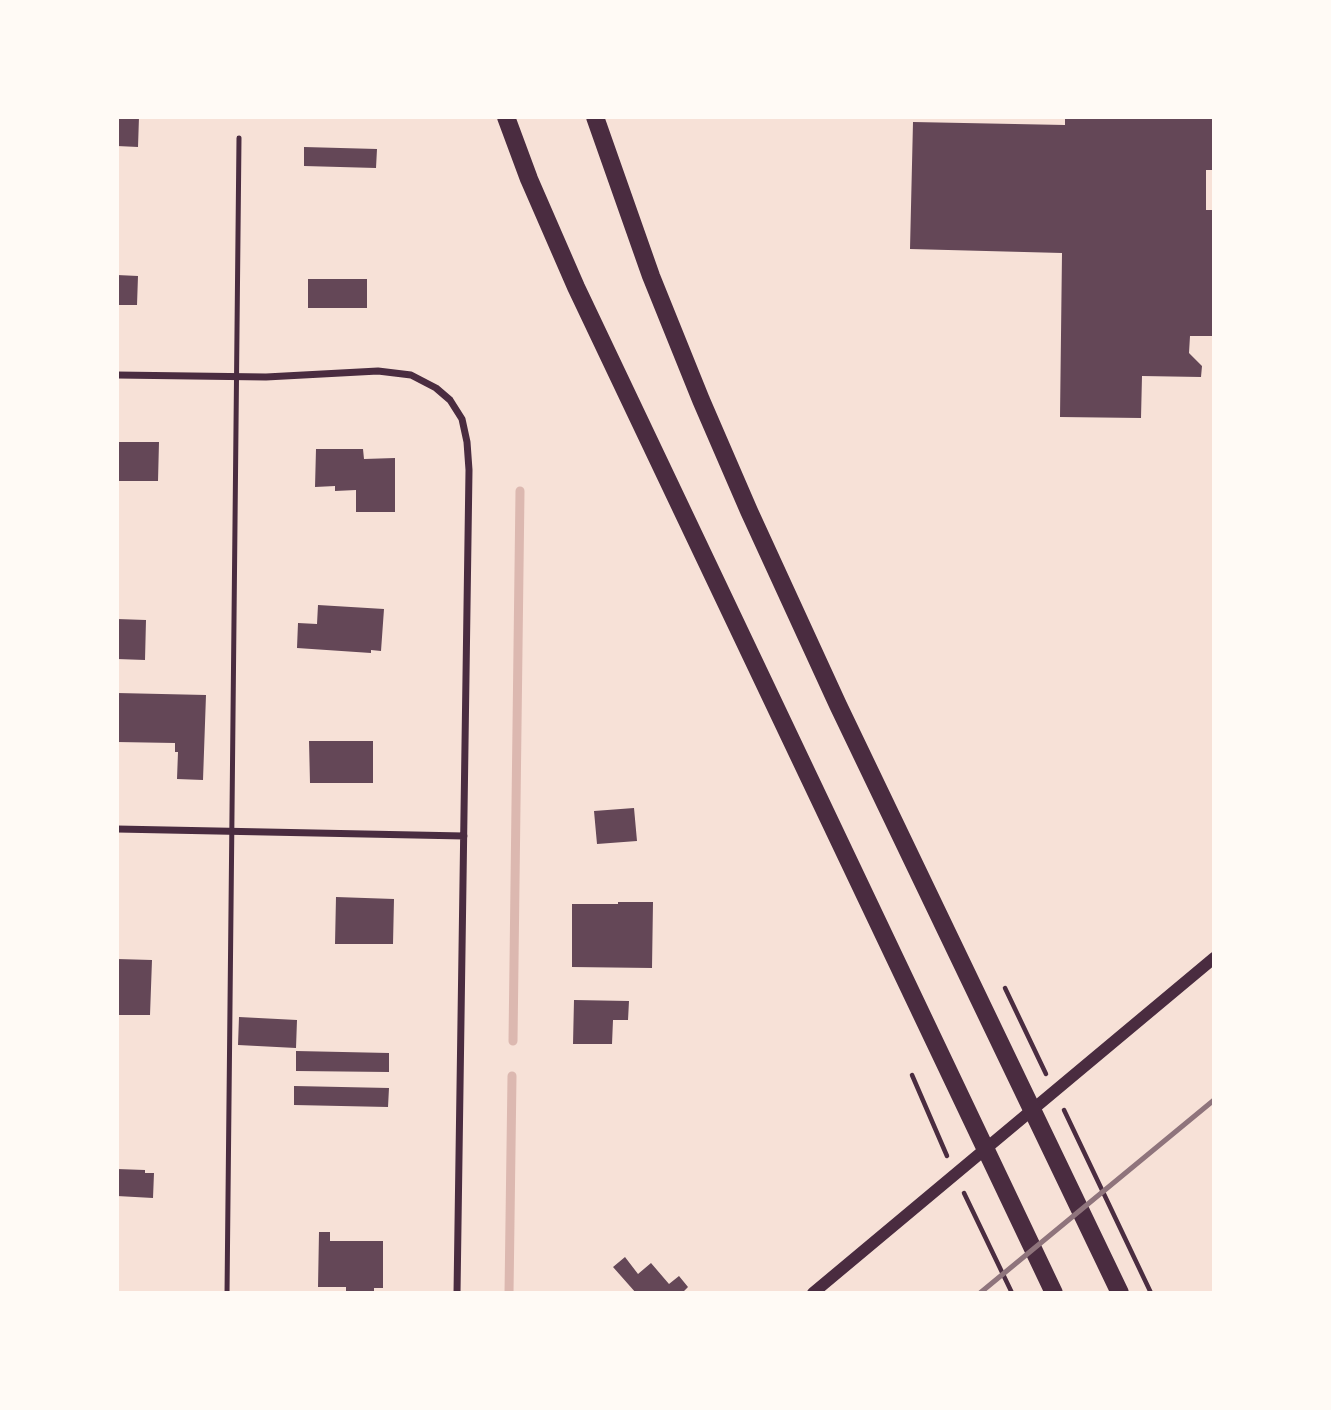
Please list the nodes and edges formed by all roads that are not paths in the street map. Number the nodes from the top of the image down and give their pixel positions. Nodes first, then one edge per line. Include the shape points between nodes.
1 (506, 117) edge
2 (595, 117) edge
3 (239, 138) dead end
4 (117, 375) edge
5 (236, 377) junction
6 (117, 829) edge
7 (232, 831) junction
8 (464, 836) junction
9 (1214, 958) edge
10 (228, 1293) edge
11 (457, 1293) edge
12 (813, 1293) edge
13 (1054, 1293) edge
14 (1120, 1293) edge

1 - 13 main road via 576,287
2 - 14 main road via 651,276 749,511
3 - 5 lane
4 - 5 street
5 - 7 lane
5 - 8 street via 378,371 411,375 450,400 462,419 469,470
6 - 7 street
7 - 8 street
7 - 10 lane
8 - 11 street
9 - 12 street

